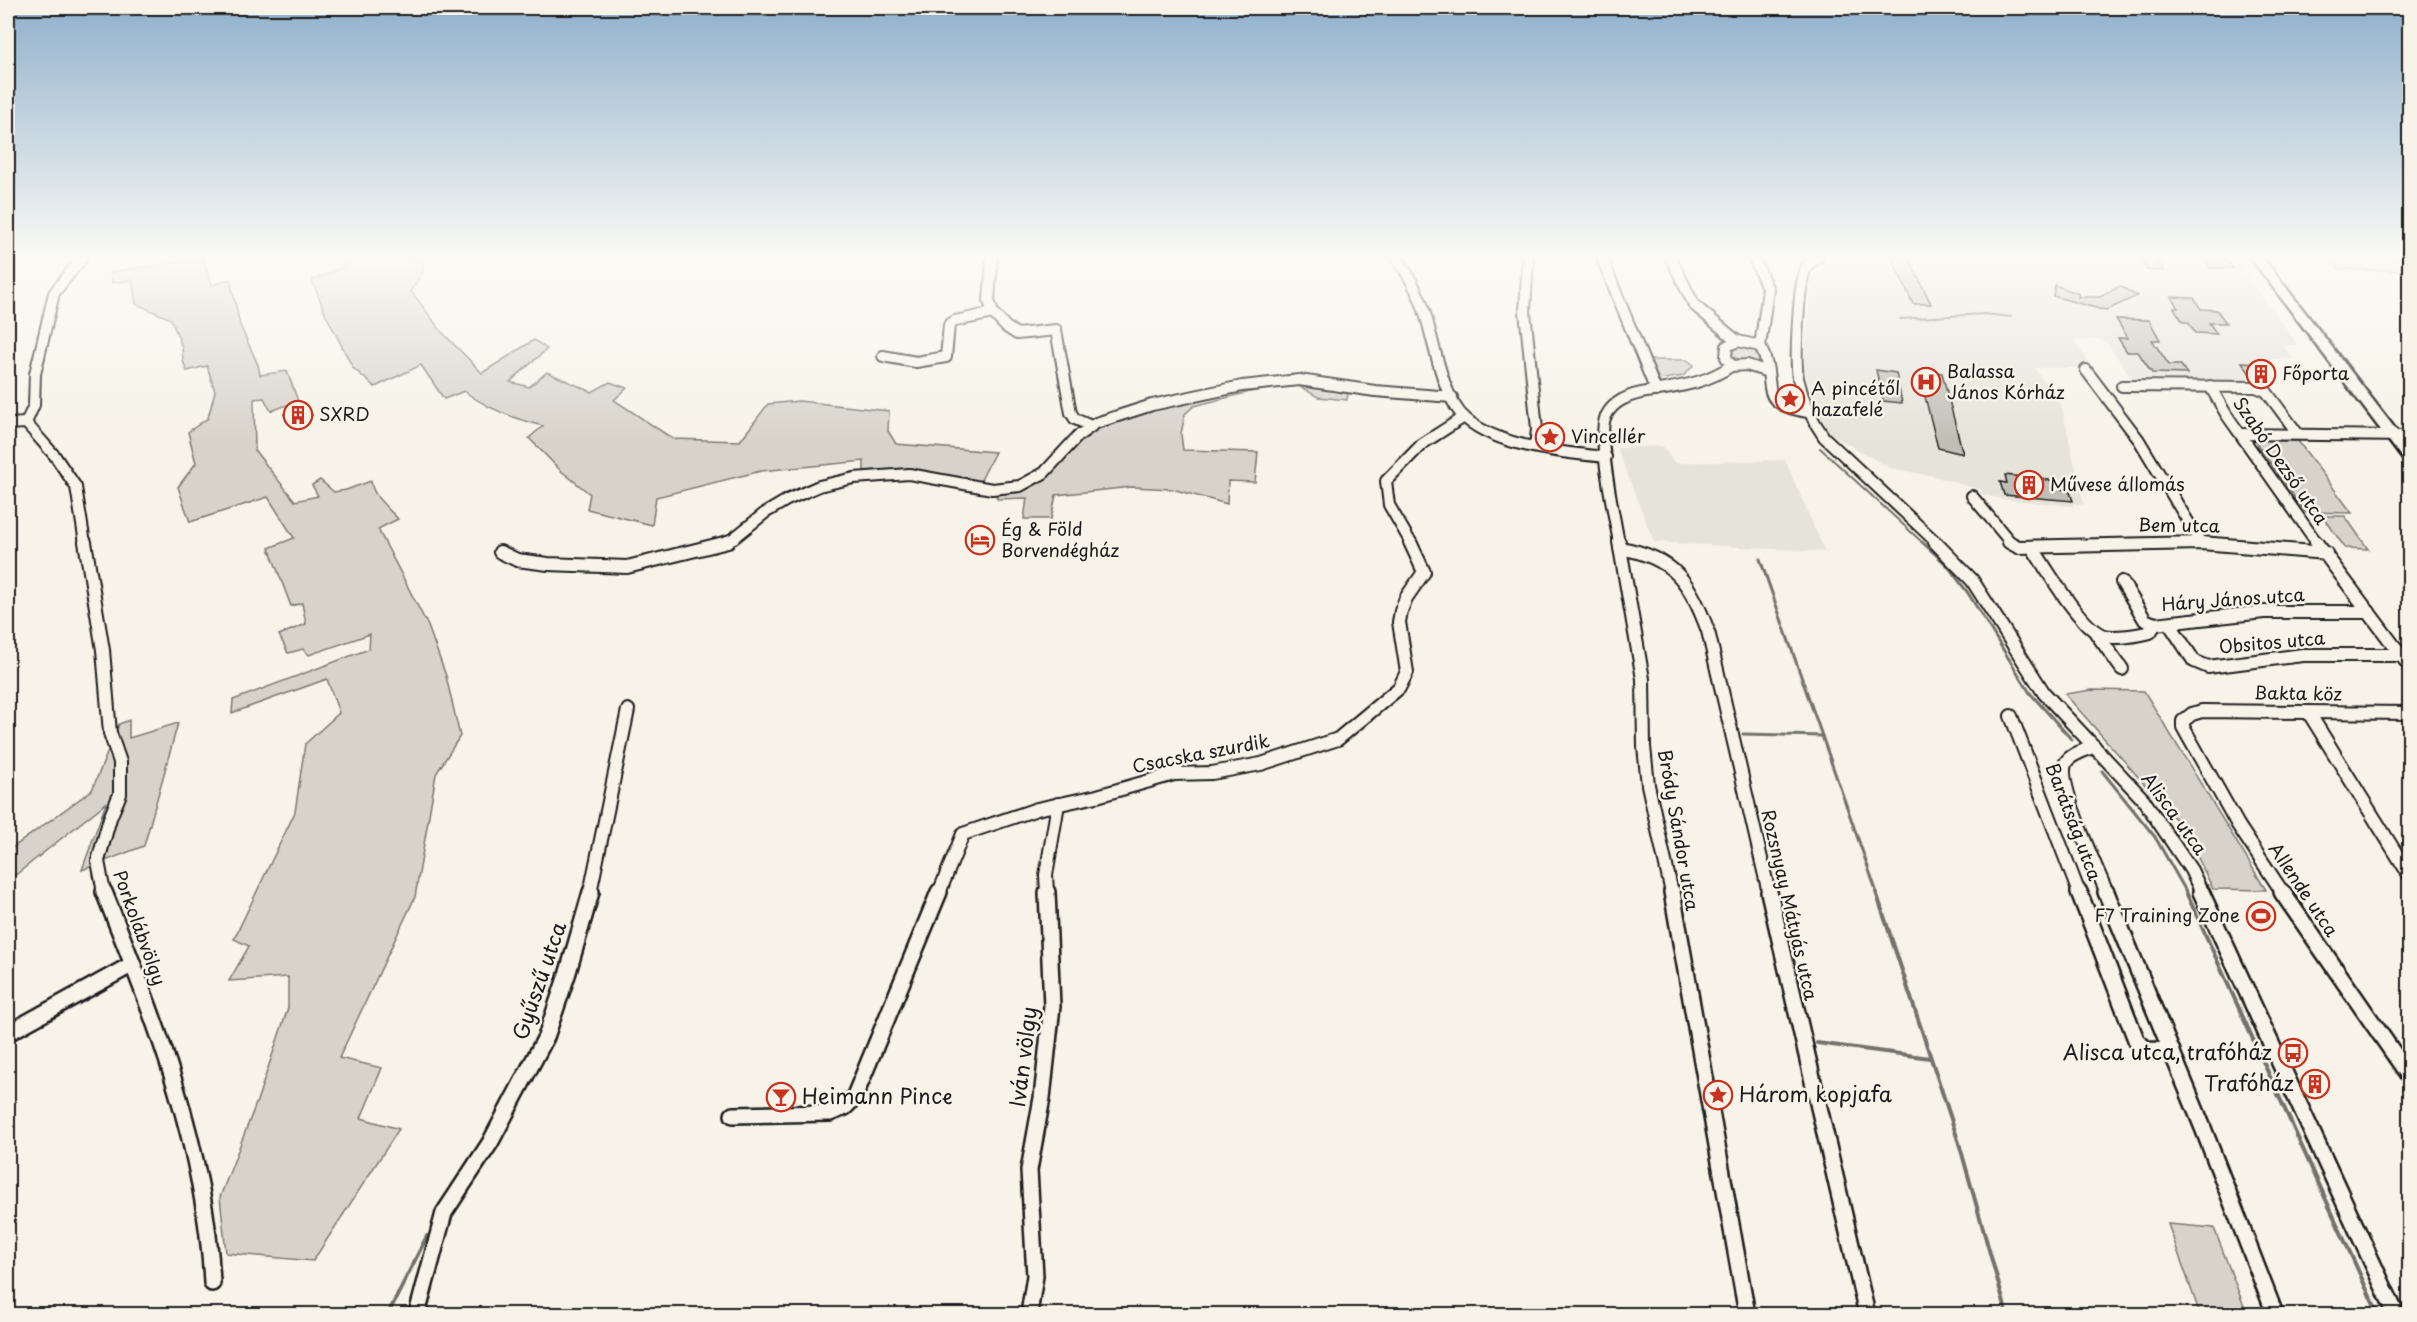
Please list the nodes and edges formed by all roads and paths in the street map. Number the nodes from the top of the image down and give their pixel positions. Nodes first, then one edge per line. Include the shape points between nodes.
1 (48, 320) edge
2 (961, 320) edge
3 (999, 320) edge
4 (1427, 320) edge
5 (1526, 320) edge
6 (1627, 320) edge
7 (1712, 320) edge
8 (1764, 320) edge
9 (1799, 320) edge
10 (2304, 320) edge
11 (1736, 340) junction
12 (1760, 346) junction
13 (883, 356) dead end
14 (1731, 366) junction
15 (2086, 370) dead end
16 (1768, 372) junction
17 (2122, 386) dead end
18 (2210, 386) junction
19 (1656, 391) junction
20 (1452, 397) junction
21 (1808, 412) junction
22 (1464, 417) junction
23 (26, 423) junction
24 (8, 424) edge
25 (1089, 425) junction
26 (2242, 434) junction
27 (2298, 434) junction
28 (2392, 435) junction
29 (2409, 436) edge
30 (1535, 446) junction
31 (1606, 457) junction
32 (2409, 459) edge
33 (1972, 496) dead end
34 (2201, 543) junction
35 (2032, 547) junction
36 (1620, 548) junction
37 (500, 552) dead end
38 (2325, 553) junction
39 (2122, 582) dead end
40 (2369, 612) junction
41 (2169, 623) junction
42 (2155, 624) junction
43 (2094, 630) junction
44 (2401, 655) junction
45 (2409, 666) edge
46 (2122, 669) dead end
47 (628, 710) dead end
48 (2309, 713) junction
49 (2409, 713) edge
50 (2011, 716) dead end
51 (2187, 717) joint
52 (2094, 746) junction
53 (1058, 804) junction
54 (2409, 876) edge
55 (131, 965) junction
56 (8, 1033) edge
57 (2172, 1051) junction
58 (2409, 1077) edge
59 (733, 1115) dead end
60 (212, 1283) dead end
61 (417, 1314) edge
62 (1029, 1314) edge
63 (1747, 1314) edge
64 (1867, 1314) edge
65 (2275, 1314) edge
66 (2396, 1314) edge

1 - 23 street via 35,374 34,405
2 - 13 street via 950,326 946,357 916,362
3 - 25 street via 1017,334 1056,330 1071,413
4 - 20 street
5 - 30 street via 1537,429
6 - 19 street
7 - 11 street
8 - 12 street
9 - 21 street, Alisca utca via 1796,360
10 - 28 street
11 - 12 street
11 - 14 street via 1727,344 1725,351
12 - 16 street via 1766,355
14 - 16 street via 1748,365
14 - 19 street, Bródy Sándor utca via 1700,383
15 - 34 street via 2139,440
16 - 21 street via 1769,393 1774,403
17 - 18 street
18 - 26 street, Szabó Dezső utca
18 - 27 street via 2256,387 2266,391
19 - 31 street, Bródy Sándor utca via 1630,396 1606,414
20 - 22 street
20 - 25 street via 1330,383 1267,381 1123,412
21 - 52 street, Alisca utca via 1824,437 1972,580 2044,693
22 - 30 street via 1505,437
22 - 53 street, Csacska szurdik via 1440,430 1386,480 1387,502 1422,560 1424,573 1406,598 1399,622 1407,672 1399,688 1385,702 1338,739 1261,764 1212,773 1174,774
23 - 24 street
23 - 55 street, Porkolábvölgy via 76,487 102,650 110,733 122,782 98,861 99,874
25 - 37 street via 1051,468 1020,486 986,488 911,474 858,476 801,492 764,513 748,530 728,542 627,567 538,563
26 - 27 street
26 - 38 street, Szabó Dezső utca
27 - 28 street
28 - 29 street
28 - 32 street
30 - 31 street via 1560,453
31 - 36 street, Bródy Sándor utca
33 - 35 street, Bem utca via 2009,542
34 - 35 street, Bem utca
34 - 38 street, Bem utca
35 - 43 street via 2083,622
36 - 63 street, Bródy Sándor utca via 1643,679 1648,785 1668,871
36 - 64 street, Rozsnyay Mátyás utca via 1634,549 1666,562 1697,599
38 - 40 street, Szabó Dezső utca
39 - 42 street, Háry János utca via 2145,620
40 - 41 street, Háry János utca via 2264,612
40 - 44 street, Szabó Dezső utca
41 - 42 street, Háry János utca
41 - 44 street, Obsitos utca via 2194,661 2208,667 2303,655
42 - 43 street via 2150,632 2140,635 2104,636
43 - 46 street
44 - 45 street, Szabó Dezső utca
47 - 61 street, Gyűszű utca via 591,891 550,1026 490,1143 444,1214
48 - 49 street, Bakta köz
48 - 51 street, Bakta köz via 2202,711
48 - 54 street
50 - 57 street, Barátság utca via 2137,1042 2148,1050
51 - 58 street, Allende utca via 2183,721 2185,733 2238,825
52 - 57 street, Barátság utca via 2071,757 2062,776
52 - 66 street, Alisca utca via 2143,799 2191,870
53 - 59 street via 963,834 862,1082 845,1107 830,1113
53 - 62 street, Iván völgy via 1046,875 1052,1006 1029,1170 1035,1276
55 - 56 street
55 - 60 street, Porkolábvölgy via 143,990 195,1155
57 - 65 street, Barátság utca

